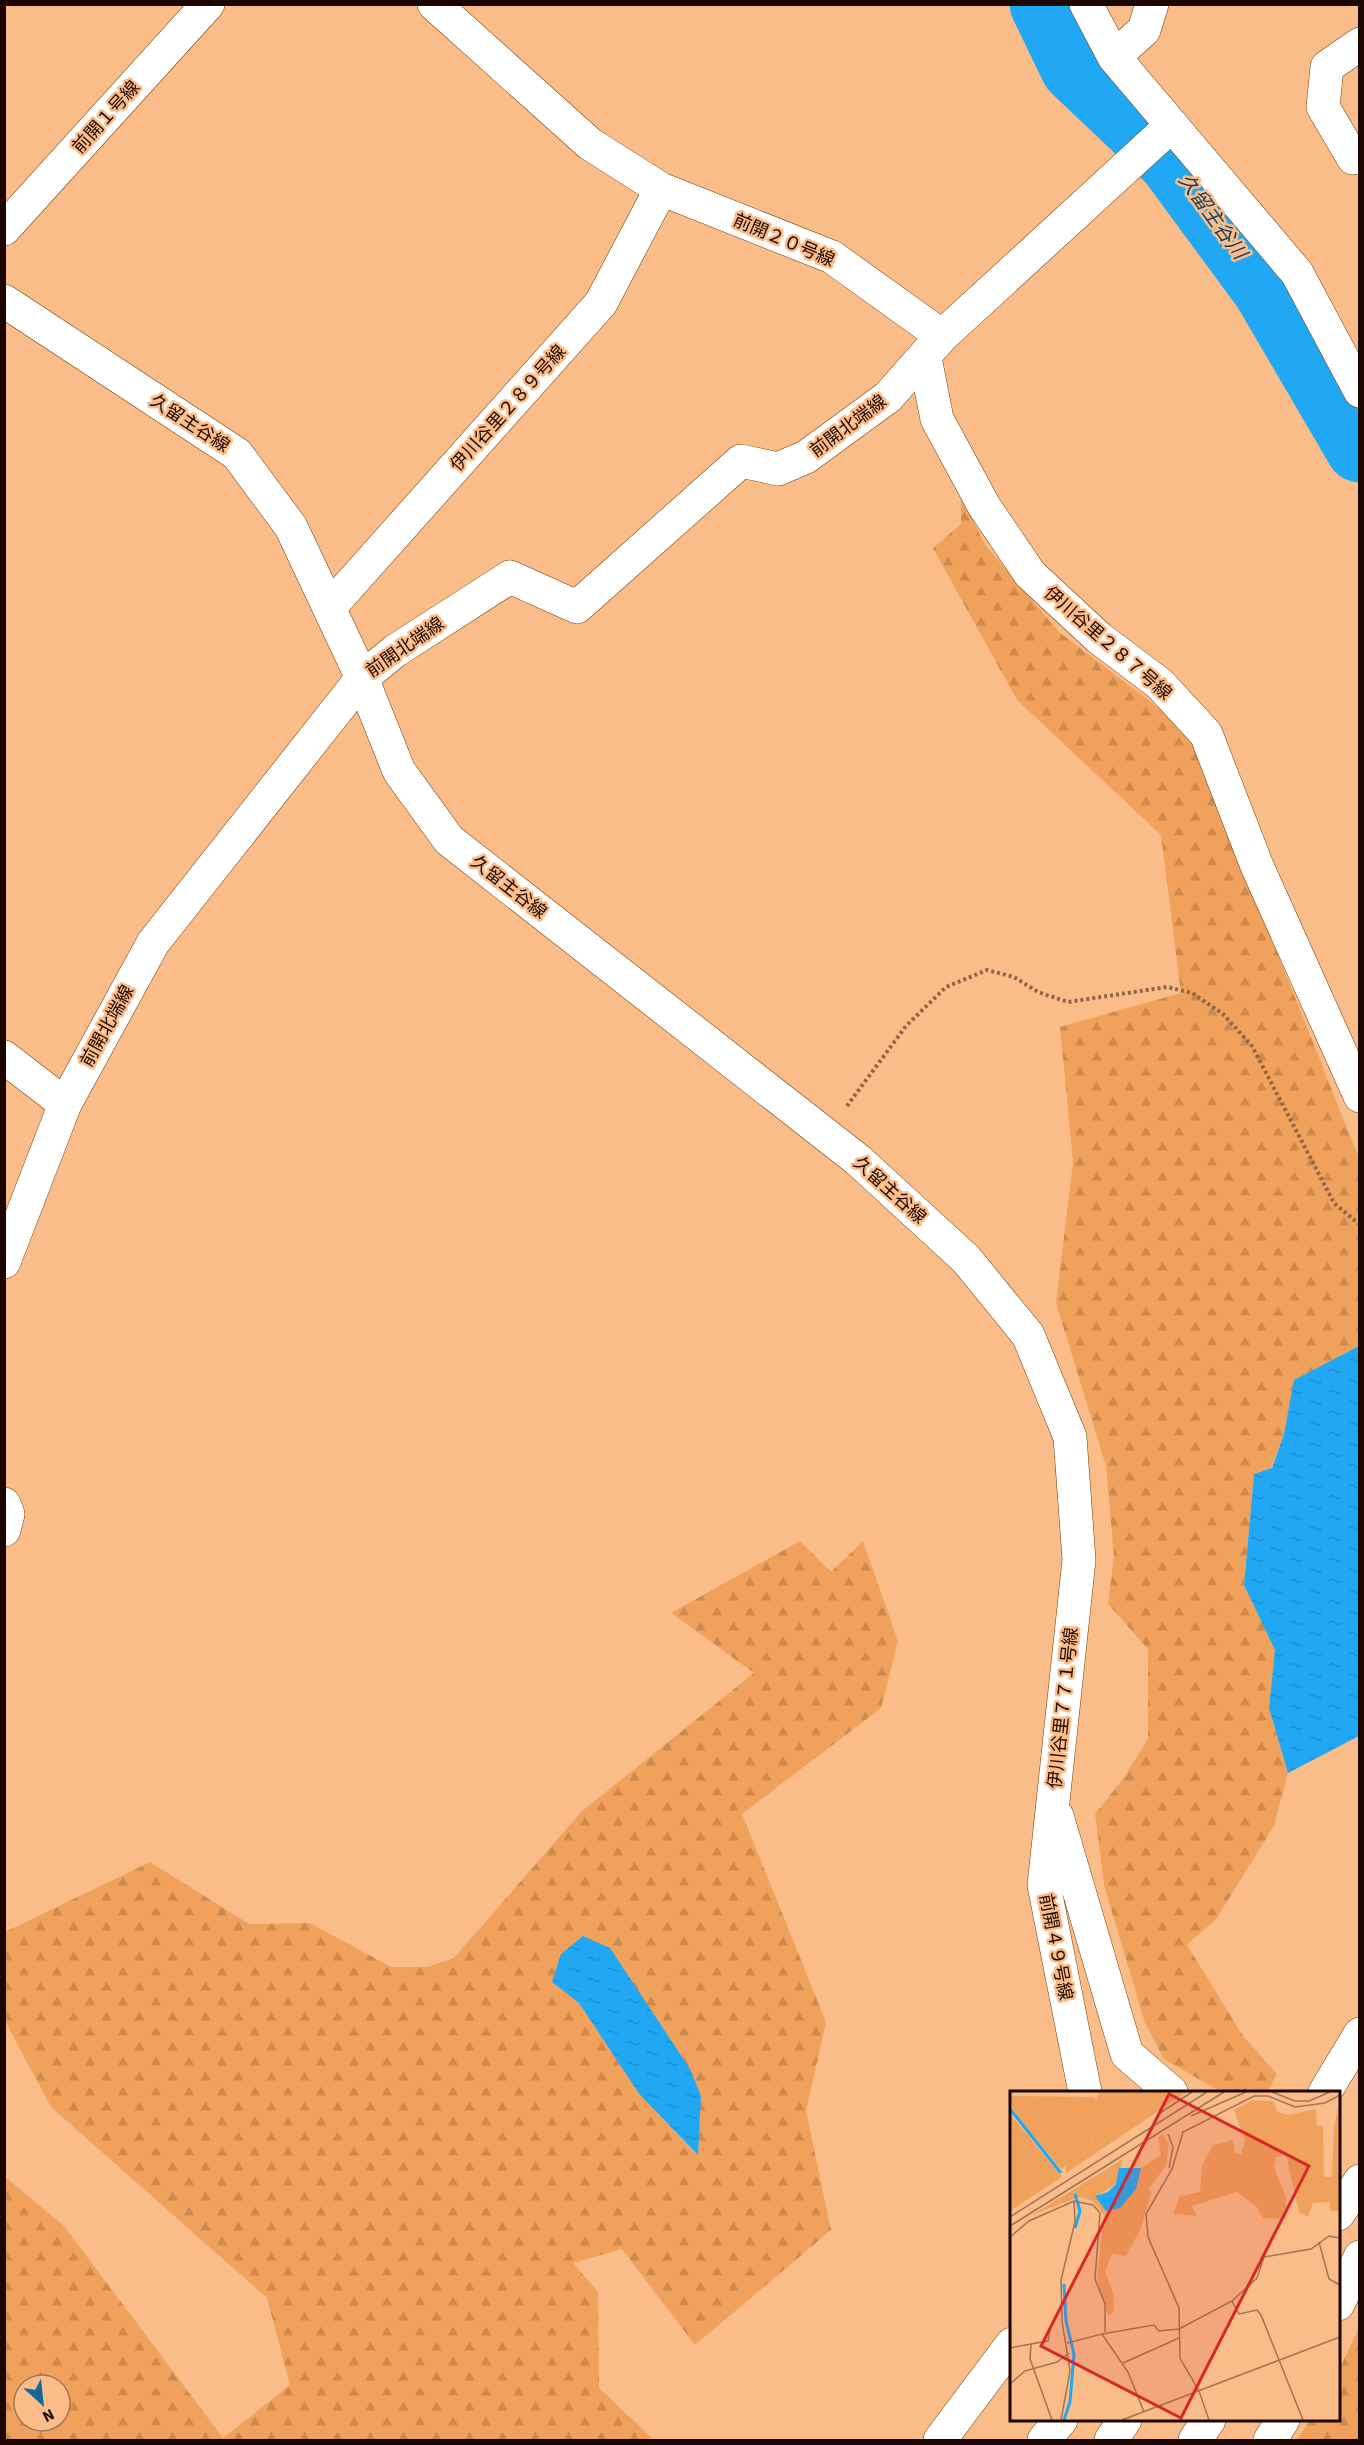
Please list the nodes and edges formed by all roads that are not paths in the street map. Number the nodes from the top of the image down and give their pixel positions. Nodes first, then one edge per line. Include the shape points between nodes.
1 (208, 4) edge
2 (435, 4) edge
3 (1086, 4) edge
4 (1152, 4) edge
5 (1359, 44) edge
6 (1114, 57) junction
7 (1157, 139) junction
8 (1353, 158) dead end
9 (661, 189) junction
10 (4, 229) edge
11 (4, 301) edge
12 (934, 347) junction
13 (1359, 391) edge
14 (329, 608) junction
15 (362, 678) junction
16 (4, 1057) edge
17 (1359, 1096) edge
18 (65, 1104) junction
19 (4, 1262) edge
20 (1070, 1437) joint
21 (4, 1504) edge
22 (4, 1530) edge
23 (1053, 1800) junction
24 (1359, 2034) edge
25 (1085, 2091) edge
26 (1170, 2091) edge
27 (1326, 2091) edge
28 (1359, 2181) edge
29 (1340, 2211) edge
30 (1359, 2257) edge
31 (1340, 2300) edge
32 (1010, 2345) edge
33 (1060, 2421) edge
34 (1124, 2421) edge
35 (1208, 2421) edge
36 (1282, 2421) edge
37 (940, 2440) edge
38 (1044, 2440) edge
39 (1111, 2440) edge
40 (1195, 2440) edge
41 (1270, 2440) edge

1 - 10 main road, 前開１号線
2 - 9 main road, 前開２０号線 via 590,144
3 - 6 main road
4 - 6 main road via 1144,30
5 - 8 main road via 1327,68 1323,107
6 - 7 main road
7 - 12 main road
7 - 13 main road via 1297,273
9 - 12 main road, 前開２０号線 via 832,257
9 - 14 main road, 伊川谷里２８９号線 via 601,303
11 - 14 main road, 久留主谷線 via 237,454 291,527
12 - 15 main road, 前開北端線 via 888,397 806,458 778,469 741,461 577,607 510,577 395,651
12 - 17 main road, 伊川谷里２８７号線 via 937,419 984,506 1030,574 1099,638 1160,684 1206,734 1257,866
14 - 15 main road, 久留主谷線
15 - 18 main road, 前開北端線 via 153,943
15 - 20 main road, 久留主谷線 via 399,771 449,840 858,1160 966,1259 1028,1335
16 - 18 main road
18 - 19 main road, 前開北端線
20 - 23 main road, 伊川谷里７７１号線 via 1079,1560
21 - 22 main road via 8,1514
23 - 25 main road, 前開４９号線 via 1044,1885
23 - 26 main road, 伊川谷里７７１号線 via 1127,2054
24 - 27 main road
28 - 29 main road
30 - 31 main road
32 - 37 main road
33 - 38 main road
34 - 39 main road
35 - 40 main road
36 - 41 main road

